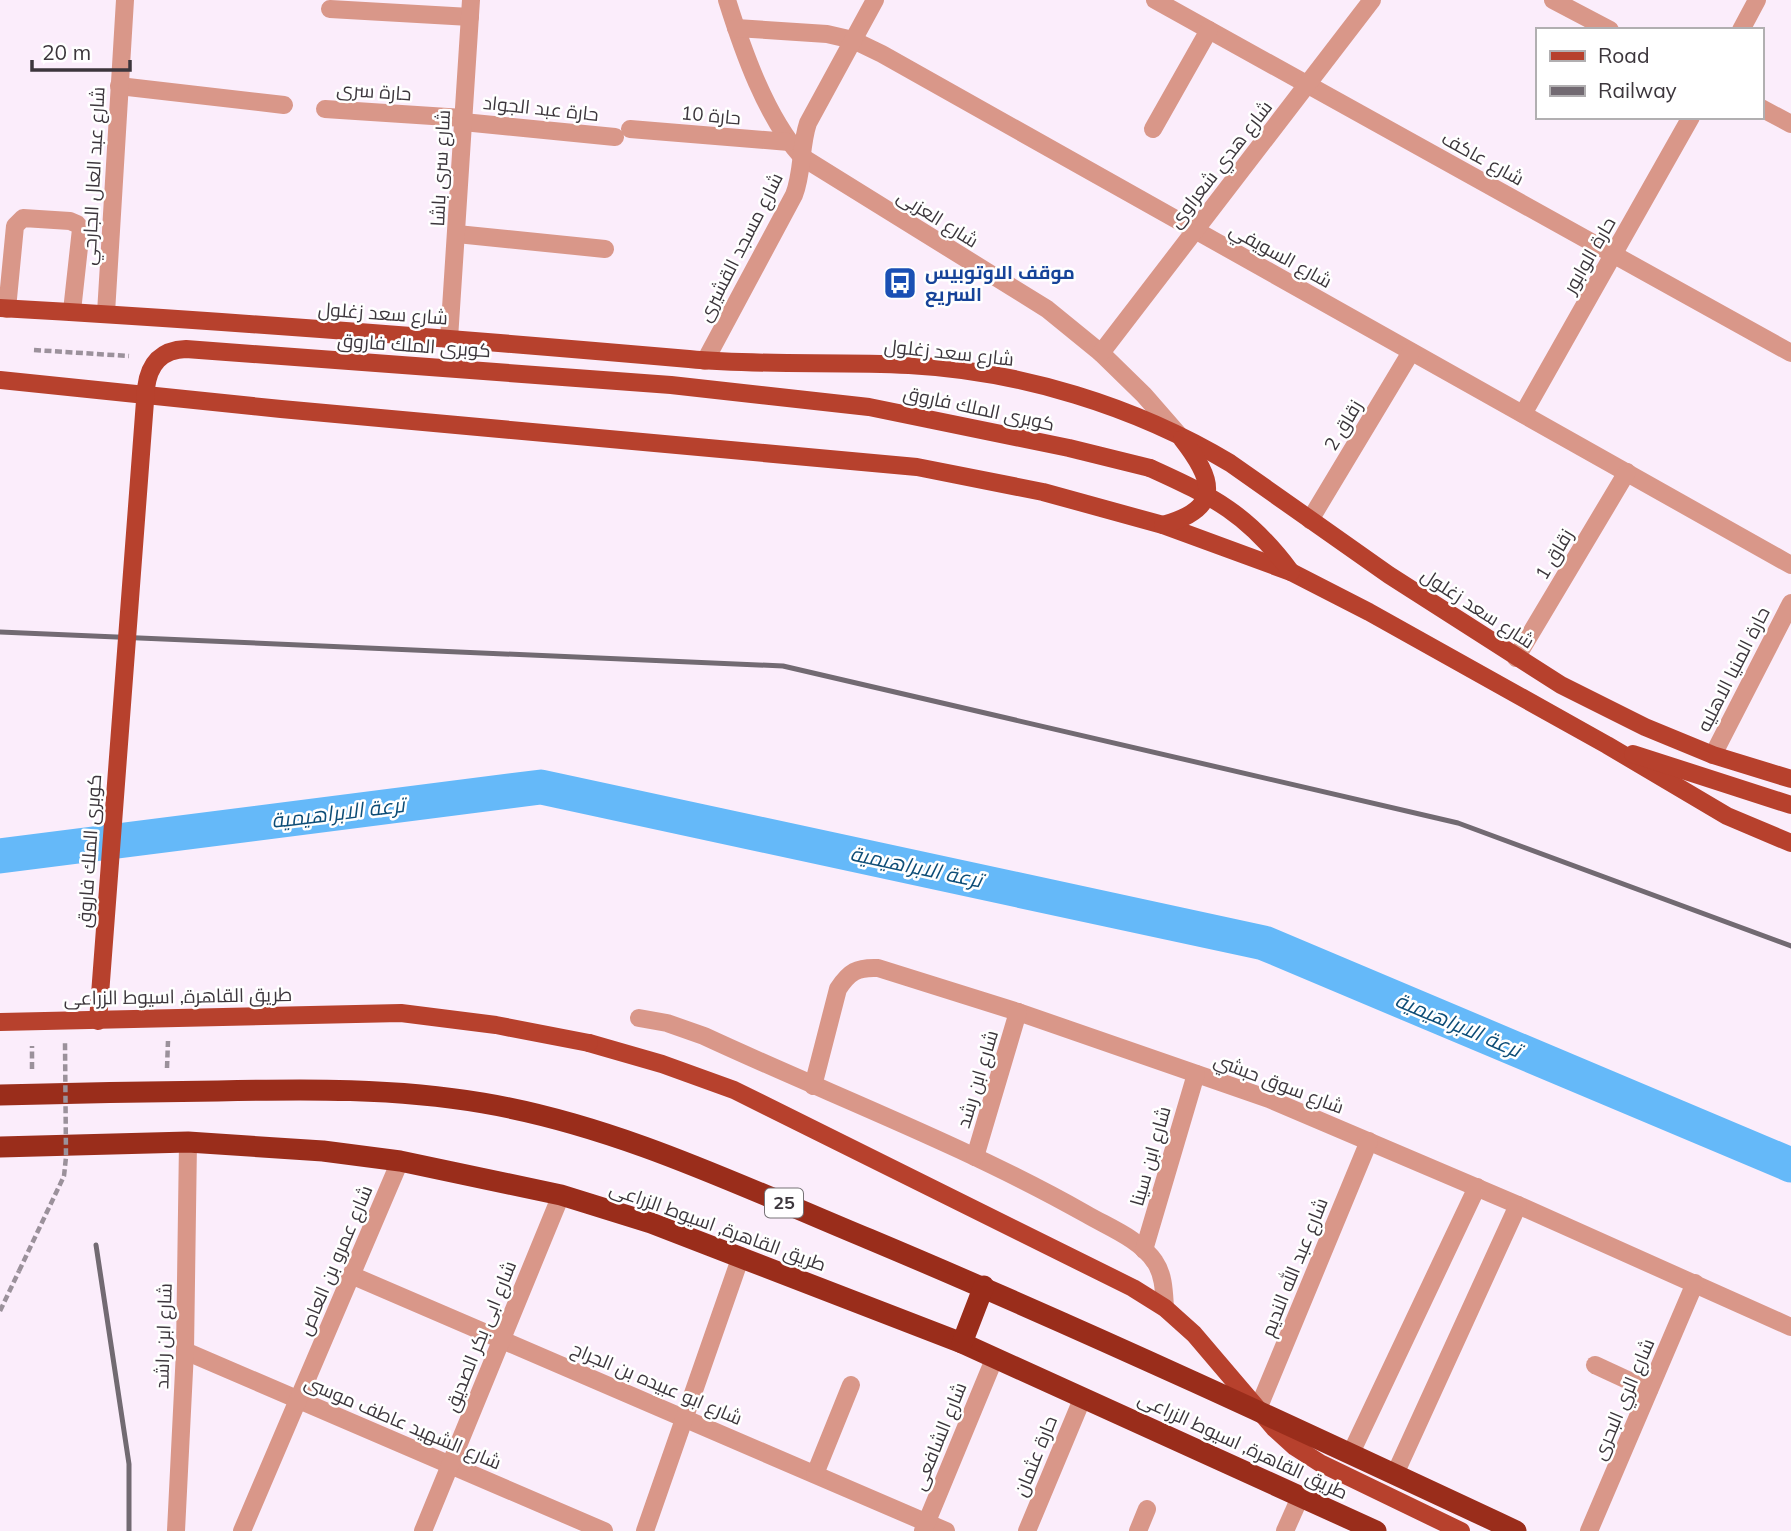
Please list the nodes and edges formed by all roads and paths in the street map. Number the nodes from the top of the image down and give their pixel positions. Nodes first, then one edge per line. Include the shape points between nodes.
1 (125, 0) edge
2 (727, 0) edge
3 (875, 0) edge
4 (1372, 0) edge
5 (1553, 0) edge
6 (1757, 0) edge
7 (1158, 1) edge
8 (470, 8) edge
9 (330, 9) dead end
10 (736, 28) junction
11 (1607, 28) edge
12 (1742, 28) edge
13 (1209, 30) junction
14 (853, 40) junction
15 (1308, 84) junction
16 (120, 86) junction
17 (284, 105) dead end
18 (325, 109) dead end
19 (1763, 109) edge
20 (1690, 119) edge
21 (463, 120) junction
22 (1791, 124) edge
23 (1153, 130) dead end
24 (622, 133) joint
25 (789, 142) junction
26 (802, 157) junction
27 (1195, 231) junction
28 (457, 234) junction
29 (605, 249) dead end
30 (1614, 254) junction
31 (3, 309) edge
32 (72, 311) junction
33 (106, 313) junction
34 (449, 339) junction
35 (1411, 352) junction
36 (1101, 353) junction
37 (1791, 353) edge
38 (158, 358) junction
39 (705, 361) junction
40 (0, 380) edge
41 (32, 384) junction
42 (1523, 414) junction
43 (1178, 434) junction
44 (1627, 471) junction
45 (1206, 494) junction
46 (1310, 520) junction
47 (1163, 525) junction
48 (1791, 565) edge
49 (1291, 572) junction
50 (1791, 603) edge
51 (1517, 658) junction
52 (1606, 745) junction
53 (1713, 755) junction
54 (1791, 779) edge
55 (1791, 805) edge
56 (1791, 843) edge
57 (1018, 1012) junction
58 (639, 1018) dead end
59 (65, 1021) junction
60 (98, 1021) junction
61 (0, 1022) edge
62 (1196, 1074) junction
63 (813, 1086) junction
64 (0, 1095) edge
65 (1369, 1141) junction
66 (188, 1142) junction
67 (0, 1147) edge
68 (975, 1157) junction
69 (400, 1161) junction
70 (1477, 1187) junction
71 (561, 1195) junction
72 (1518, 1205) junction
73 (1144, 1250) junction
74 (741, 1256) junction
75 (351, 1275) junction
76 (1695, 1283) junction
77 (984, 1286) junction
78 (1165, 1308) junction
79 (0, 1311) edge
80 (1791, 1327) edge
81 (502, 1339) junction
82 (962, 1343) junction
83 (185, 1351) junction
84 (995, 1357) junction
85 (1595, 1365) dead end
86 (850, 1385) dead end
87 (1649, 1390) junction
88 (1083, 1396) junction
89 (298, 1400) junction
90 (1258, 1409) junction
91 (684, 1418) junction
92 (1351, 1453) junction
93 (450, 1465) junction
94 (815, 1474) junction
95 (1395, 1474) junction
96 (1301, 1496) junction
97 (1147, 1509) dead end
98 (925, 1527) edge
99 (176, 1531) edge
100 (242, 1531) edge
101 (423, 1531) edge
102 (604, 1531) edge
103 (645, 1531) edge
104 (946, 1531) edge
105 (1027, 1531) edge
106 (1138, 1531) edge
107 (1284, 1531) edge
108 (1376, 1531) edge
109 (1461, 1531) edge
110 (1516, 1531) edge
111 (1589, 1531) edge

1 - 16 street, شارع عبد العال الجارحي
2 - 10 street, شارع العزبى
3 - 14 street, شارع مسجد القشيرى
4 - 15 street, شارع هدي شعراوى
5 - 11 street
6 - 12 street
7 - 13 street, شارع عاكف
8 - 9 street
8 - 21 street, شارع سرى باشا
10 - 14 street, شارع السويفي
10 - 25 street, شارع العزبى
13 - 15 street, شارع عاكف
13 - 23 street
14 - 26 street, شارع مسجد القشيرى via 808,123
14 - 27 street, شارع السويفي
15 - 27 street, شارع هدي شعراوى
15 - 30 street, شارع عاكف
16 - 17 street
16 - 33 street, شارع عبد العال الجارحي
18 - 21 street, حارة سرى
19 - 22 street
20 - 30 street, حارة الوابور
21 - 24 street, حارة عبد الجواد
21 - 28 street, شارع سرى باشا
24 - 25 street, حارة 10
25 - 26 street, شارع العزبى
26 - 36 street, شارع العزبى via 1046,309
26 - 39 street, شارع مسجد القشيرى via 794,195
27 - 35 street, شارع السويفي
27 - 36 street, شارع هدي شعراوى
28 - 29 street
28 - 34 street, شارع سرى باشا
30 - 37 street, شارع عاكف
30 - 42 street, حارة الوابور
31 - 32 main road, شارع سعد زغلول
31 - 32 street via 15,226 23,218 70,221 81,229
32 - 33 main road, شارع سعد زغلول
33 - 34 main road, شارع سعد زغلول
34 - 39 main road, شارع سعد زغلول
35 - 42 street, شارع السويفي
35 - 46 street, زقاق 2
36 - 43 street, شارع العزبى
38 - 41 path via 34,350
38 - 45 main road, كوبرى الملك فاروق, bridge via 186,349 671,385 869,407 1150,468
38 - 60 main road, كوبرى الملك فاروق, bridge via 146,388
39 - 43 main road, شارع سعد زغلول via 911,365 1000,376 1100,404
40 - 41 main road
41 - 47 main road via 917,467 1043,492
42 - 44 street, شارع السويفي
43 - 45 main road via 1204,470
43 - 46 main road, شارع سعد زغلول via 1230,463
44 - 48 street, شارع السويفي
44 - 51 street, زقاق 1
45 - 47 main road via 1195,513
45 - 49 main road, كوبرى الملك فاروق via 1246,520
46 - 51 main road, شارع سعد زغلول
47 - 49 main road
49 - 52 main road
50 - 53 street, حارة المنيا الاهليه
51 - 53 main road, شارع سعد زغلول via 1601,707
52 - 55 main road
52 - 56 main road via 1727,817
53 - 54 main road, شارع سعد زغلول
57 - 62 street, شارع سوق حبشي
57 - 63 street, شارع سوق حبشي via 878,968 861,967 847,975 838,989
57 - 68 street, شارع ابن رشد
58 - 63 street via 705,1036
59 - 60 main road, طريق القاهرة, اسيوط الزراعى, bridge
59 - 61 main road, طريق القاهرة, اسيوط الزراعى, bridge
59 - 79 path, bridge via 64,1177
60 - 78 main road, طريق القاهرة, اسيوط الزراعى, bridge via 401,1013 589,1043 734,1090 1133,1287
62 - 65 street, شارع سوق حبشي
62 - 73 street, شارع ابن سينا
63 - 68 street
64 - 77 highway, طريق القاهرة, اسيوط الزراعى / 25 via 323,1089 483,1103 638,1143
65 - 70 street, شارع سوق حبشي
65 - 90 street, شارع عبد الله النديم
66 - 67 highway, طريق القاهرة, اسيوط الزراعى
66 - 69 highway, طريق القاهرة, اسيوط الزراعى
66 - 83 street, شارع ابن راشد
68 - 73 street via 1050,1194
69 - 71 highway, طريق القاهرة, اسيوط الزراعى
69 - 75 street, شارع عمرو بن العاص
70 - 72 street, شارع سوق حبشي
70 - 92 street
71 - 74 highway, طريق القاهرة, اسيوط الزراعى
71 - 81 street, شارع ابى بكر الصديق
72 - 76 street, شارع سوق حبشي
72 - 95 street
73 - 78 street via 1163,1281
74 - 82 highway, طريق القاهرة, اسيوط الزراعى
74 - 91 street
75 - 81 street, شارع ابو عبيده بن الجراح
75 - 89 street, شارع عمرو بن العاص
76 - 80 street, شارع سوق حبشي
76 - 87 street, شارع الري البحرى
77 - 82 highway
77 - 90 highway, طريق القاهرة, اسيوط الزراعى / 25
78 - 90 main road, طريق القاهرة, اسيوط الزراعى via 1194,1334
81 - 91 street, شارع ابو عبيده بن الجراح
81 - 93 street, شارع ابى بكر الصديق
82 - 84 highway, طريق القاهرة, اسيوط الزراعى
83 - 89 street, شارع الشهيد عاطف موسى
83 - 99 street, شارع ابن راشد
84 - 88 highway, طريق القاهرة, اسيوط الزراعى
84 - 98 street, شارع الشافعى
85 - 87 street
86 - 94 street
87 - 111 street, شارع الري البحرى
88 - 96 highway, طريق القاهرة, اسيوط الزراعى
88 - 105 street, حارة عثمان
89 - 93 street, شارع الشهيد عاطف موسى
89 - 100 street, شارع عمرو بن العاص
90 - 92 highway, طريق القاهرة, اسيوط الزراعى / 25
90 - 109 main road, طريق القاهرة, اسيوط الزراعى via 1295,1447 1320,1463
91 - 94 street, شارع ابو عبيده بن الجراح
91 - 103 street
92 - 95 highway, طريق القاهرة, اسيوط الزراعى / 25
93 - 101 street, شارع ابى بكر الصديق
93 - 102 street, شارع الشهيد عاطف موسى
94 - 98 street, شارع ابو عبيده بن الجراح
95 - 110 highway, طريق القاهرة, اسيوط الزراعى / 25
96 - 107 street
96 - 108 highway, طريق القاهرة, اسيوط الزراعى
97 - 106 street
98 - 104 street, شارع ابو عبيده بن الجراح

